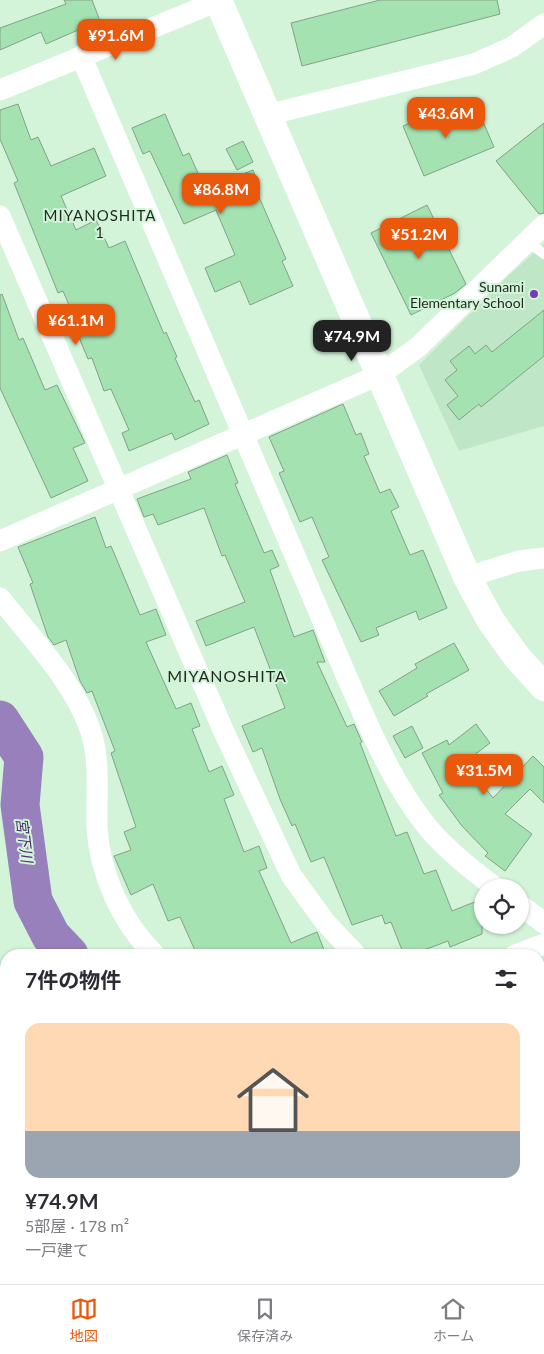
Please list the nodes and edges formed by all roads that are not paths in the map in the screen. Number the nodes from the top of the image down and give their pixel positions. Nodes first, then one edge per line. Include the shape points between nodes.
1 (219, 0) edge
2 (544, 24) edge
3 (81, 56) junction
4 (0, 90) edge
5 (267, 114) junction
6 (0, 216) edge
7 (544, 225) edge
8 (527, 241) junction
9 (544, 254) edge
10 (381, 374) junction
11 (244, 434) junction
12 (119, 490) junction
13 (0, 540) edge
14 (544, 558) edge
15 (467, 576) junction
16 (0, 598) edge
17 (544, 687) edge
18 (486, 879) edge
19 (529, 912) edge
20 (544, 923) edge
21 (544, 944) edge
22 (149, 949) edge
23 (350, 949) edge
24 (531, 949) edge

1 - 3 street
1 - 5 street
2 - 5 street via 512,47 474,64
3 - 4 street
3 - 11 street
5 - 10 street
6 - 12 street
7 - 8 street
8 - 9 lane
8 - 10 street via 418,347
10 - 11 street
10 - 15 street
11 - 12 street
11 - 18 street via 346,675 396,782 426,825
12 - 13 street
12 - 23 street via 220,723 291,875 325,922
14 - 15 street via 519,561
15 - 17 street via 490,621
16 - 22 street via 73,691 90,728 97,755 97,828 103,866 121,909
19 - 20 street
21 - 24 street

